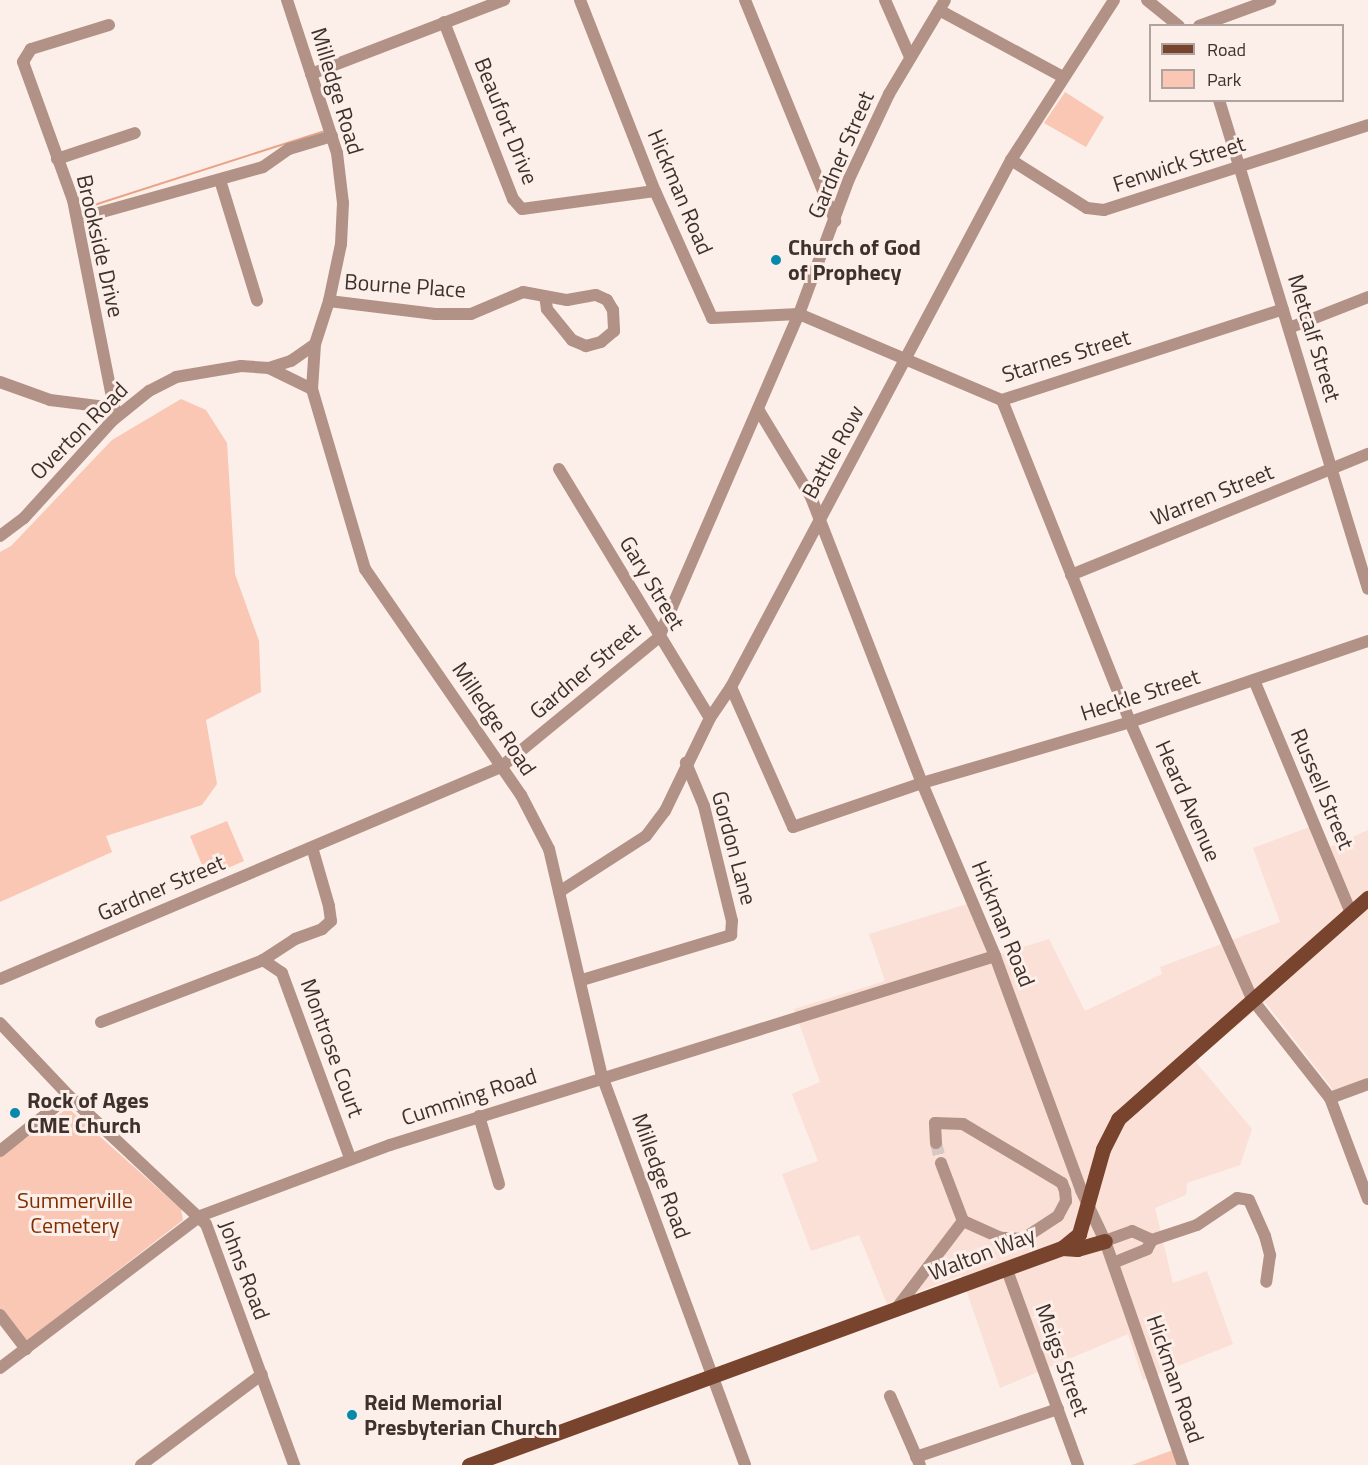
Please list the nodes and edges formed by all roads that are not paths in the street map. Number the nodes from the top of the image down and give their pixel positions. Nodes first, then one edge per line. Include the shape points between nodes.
1 (287, 0) edge
2 (504, 0) edge
3 (580, 0) edge
4 (745, 0) edge
5 (885, 0) edge
6 (1114, 0) edge
7 (1147, 0) edge
8 (1270, 0) edge
9 (942, 5) edge
10 (444, 22) junction
11 (1177, 24) edge
12 (1204, 24) edge
13 (109, 25) dead end
14 (910, 57) junction
15 (311, 74) junction
16 (1063, 77) junction
17 (1220, 102) edge
18 (1368, 125) edge
19 (135, 133) dead end
20 (332, 136) junction
21 (57, 159) junction
22 (1011, 160) junction
23 (1240, 167) junction
24 (220, 180) junction
25 (655, 191) junction
26 (77, 219) junction
27 (835, 221) junction
28 (545, 297) junction
29 (1368, 297) edge
30 (257, 300) dead end
31 (329, 302) junction
32 (1283, 309) junction
33 (799, 314) junction
34 (1289, 328) junction
35 (315, 344) junction
36 (908, 358) junction
37 (269, 368) junction
38 (0, 382) edge
39 (312, 389) junction
40 (1002, 400) junction
41 (758, 409) junction
42 (113, 414) junction
43 (1368, 454) edge
44 (1333, 468) junction
45 (559, 469) dead end
46 (818, 523) junction
47 (0, 536) edge
48 (1071, 575) junction
49 (1368, 589) edge
50 (659, 637) junction
51 (1368, 641) edge
52 (1254, 680) junction
53 (731, 687) junction
54 (710, 718) junction
55 (1130, 722) junction
56 (686, 763) junction
57 (501, 767) junction
58 (922, 783) junction
59 (312, 847) junction
60 (559, 892) junction
61 (1368, 898) edge
62 (1351, 913) junction
63 (995, 957) junction
64 (263, 960) junction
65 (0, 979) edge
66 (582, 980) junction
67 (1252, 999) junction
68 (101, 1022) dead end
69 (0, 1023) edge
70 (602, 1076) junction
71 (1368, 1084) edge
72 (69, 1096) junction
73 (1330, 1098) junction
74 (479, 1116) junction
75 (936, 1143) tunnel mouth
76 (0, 1151) edge
77 (350, 1158) junction
78 (941, 1163) tunnel mouth
79 (499, 1184) dead end
80 (1081, 1190) junction
81 (1065, 1191) junction
82 (1368, 1199) edge
83 (1088, 1205) junction
84 (200, 1216) junction
85 (963, 1221) junction
86 (1152, 1240) junction
87 (1105, 1241) junction
88 (1062, 1248) junction
89 (1113, 1263) junction
90 (1007, 1270) junction
91 (1266, 1282) dead end
92 (895, 1310) junction
93 (0, 1315) edge
94 (26, 1349) junction
95 (0, 1368) edge
96 (262, 1374) junction
97 (713, 1377) junction
98 (890, 1396) dead end
99 (1058, 1409) junction
100 (918, 1461) edge
101 (141, 1465) edge
102 (294, 1465) edge
103 (469, 1465) edge
104 (745, 1465) edge
105 (1078, 1465) edge
106 (1183, 1465) edge

1 - 15 street, Milledge Road
2 - 10 street
3 - 25 street, Hickman Road
4 - 27 street
5 - 14 street
6 - 16 street, Battle Row
7 - 11 street
8 - 12 street
9 - 14 street, Gardner Street
9 - 16 street
10 - 15 street
10 - 25 street, Beaufort Drive via 513,199 522,209
13 - 21 street, Brookside Drive via 31,49 23,62
14 - 27 street, Gardner Street via 849,179
15 - 20 street, Milledge Road
16 - 22 street, Battle Row
17 - 23 street, Metcalf Street
18 - 23 street, Fenwick Street
19 - 21 street
20 - 24 street via 289,150 263,167
20 - 31 street, Milledge Road via 343,203 341,244
21 - 26 street, Brookside Drive
22 - 23 street, Fenwick Street via 1087,208 1104,210
22 - 36 street, Battle Row
23 - 32 street, Metcalf Street
24 - 26 street
24 - 30 street
25 - 33 street, Hickman Road via 712,318
26 - 42 street, Brookside Drive
27 - 33 street, Gardner Street
28 - 28 street, Bourne Place via 567,300 596,295 607,300 617,321 614,331 601,342 586,346 572,340 547,309
28 - 31 street, Bourne Place via 523,292 471,314 435,314
29 - 34 street
31 - 35 street, Milledge Road
32 - 34 street, Metcalf Street
32 - 40 street, Starnes Street
33 - 36 street, Starnes Street
33 - 41 street, Gardner Street
34 - 44 street, Metcalf Street
35 - 37 street, Overton Road via 291,361
35 - 39 street, Milledge Road
36 - 40 street, Starnes Street
36 - 46 street, Battle Row
37 - 39 street, Overton Road
37 - 42 street, Overton Road via 241,366 176,377
38 - 42 street via 50,400
39 - 57 street, Milledge Road via 365,569
40 - 48 street, Heard Avenue
41 - 46 street, Hickman Road via 811,497
41 - 50 street, Gardner Street
42 - 47 street, Overton Road via 24,518
43 - 44 street, Warren Street
44 - 48 street, Warren Street
44 - 49 street, Metcalf Street
45 - 50 street, Gary Street
46 - 53 street, Battle Row
46 - 58 street, Hickman Road
48 - 55 street, Heard Avenue
50 - 54 street, Gary Street
50 - 57 street, Gardner Street
51 - 52 street, Heckle Street
52 - 55 street, Heckle Street
52 - 62 street, Russell Street
53 - 54 street, Battle Row
53 - 58 street via 792,827
54 - 56 street, Battle Row
55 - 58 street, Heckle Street
55 - 67 street, Heard Avenue
56 - 60 street, Battle Row via 665,811 646,836
56 - 66 street, Gordon Lane via 704,806 732,921 731,935
57 - 59 street, Gardner Street
57 - 60 street, Milledge Road via 534,816 549,849
58 - 63 street, Hickman Road
59 - 64 street via 331,921
59 - 65 street, Gardner Street
60 - 66 street, Milledge Road
61 - 62 main road, Walton Way
62 - 67 main road, Walton Way
63 - 70 street, Cumming Road
63 - 80 street, Hickman Road
64 - 68 street
64 - 77 street, Montrose Court via 282,973
66 - 70 street, Milledge Road
67 - 73 street, Heard Avenue
67 - 83 main road, Walton Way via 1118,1119 1103,1149
69 - 72 street, Johns Road
70 - 74 street, Cumming Road
70 - 97 street, Milledge Road
71 - 73 street
72 - 76 street
72 - 84 street, Johns Road
73 - 82 street, Heard Avenue
74 - 77 street, Cumming Road
74 - 79 street
75 - 81 street via 935,1123 963,1125 1062,1183
77 - 84 street, Cumming Road
78 - 85 street
80 - 81 street
80 - 83 street, Hickman Road
81 - 85 street via 1066,1201 1058,1216 1023,1239 1001,1238
83 - 87 street, Hickman Road
83 - 88 main road, Walton Way via 1079,1234
84 - 94 street, Cumming Road
84 - 96 street, Johns Road
85 - 92 street
86 - 87 street via 1132,1231
86 - 89 street via 1147,1249
86 - 91 street via 1197,1225 1237,1198 1249,1200 1270,1255
87 - 88 main road via 1077,1249
87 - 89 street, Hickman Road
88 - 90 main road, Walton Way
89 - 106 street, Hickman Road
90 - 92 main road, Walton Way
90 - 99 street, Meigs Street
92 - 97 main road, Walton Way
93 - 94 street
94 - 95 street, Cumming Road
96 - 101 street
96 - 102 street, Johns Road
97 - 103 main road, Walton Way
97 - 104 street, Milledge Road
98 - 100 street
99 - 100 street
99 - 105 street, Meigs Street

